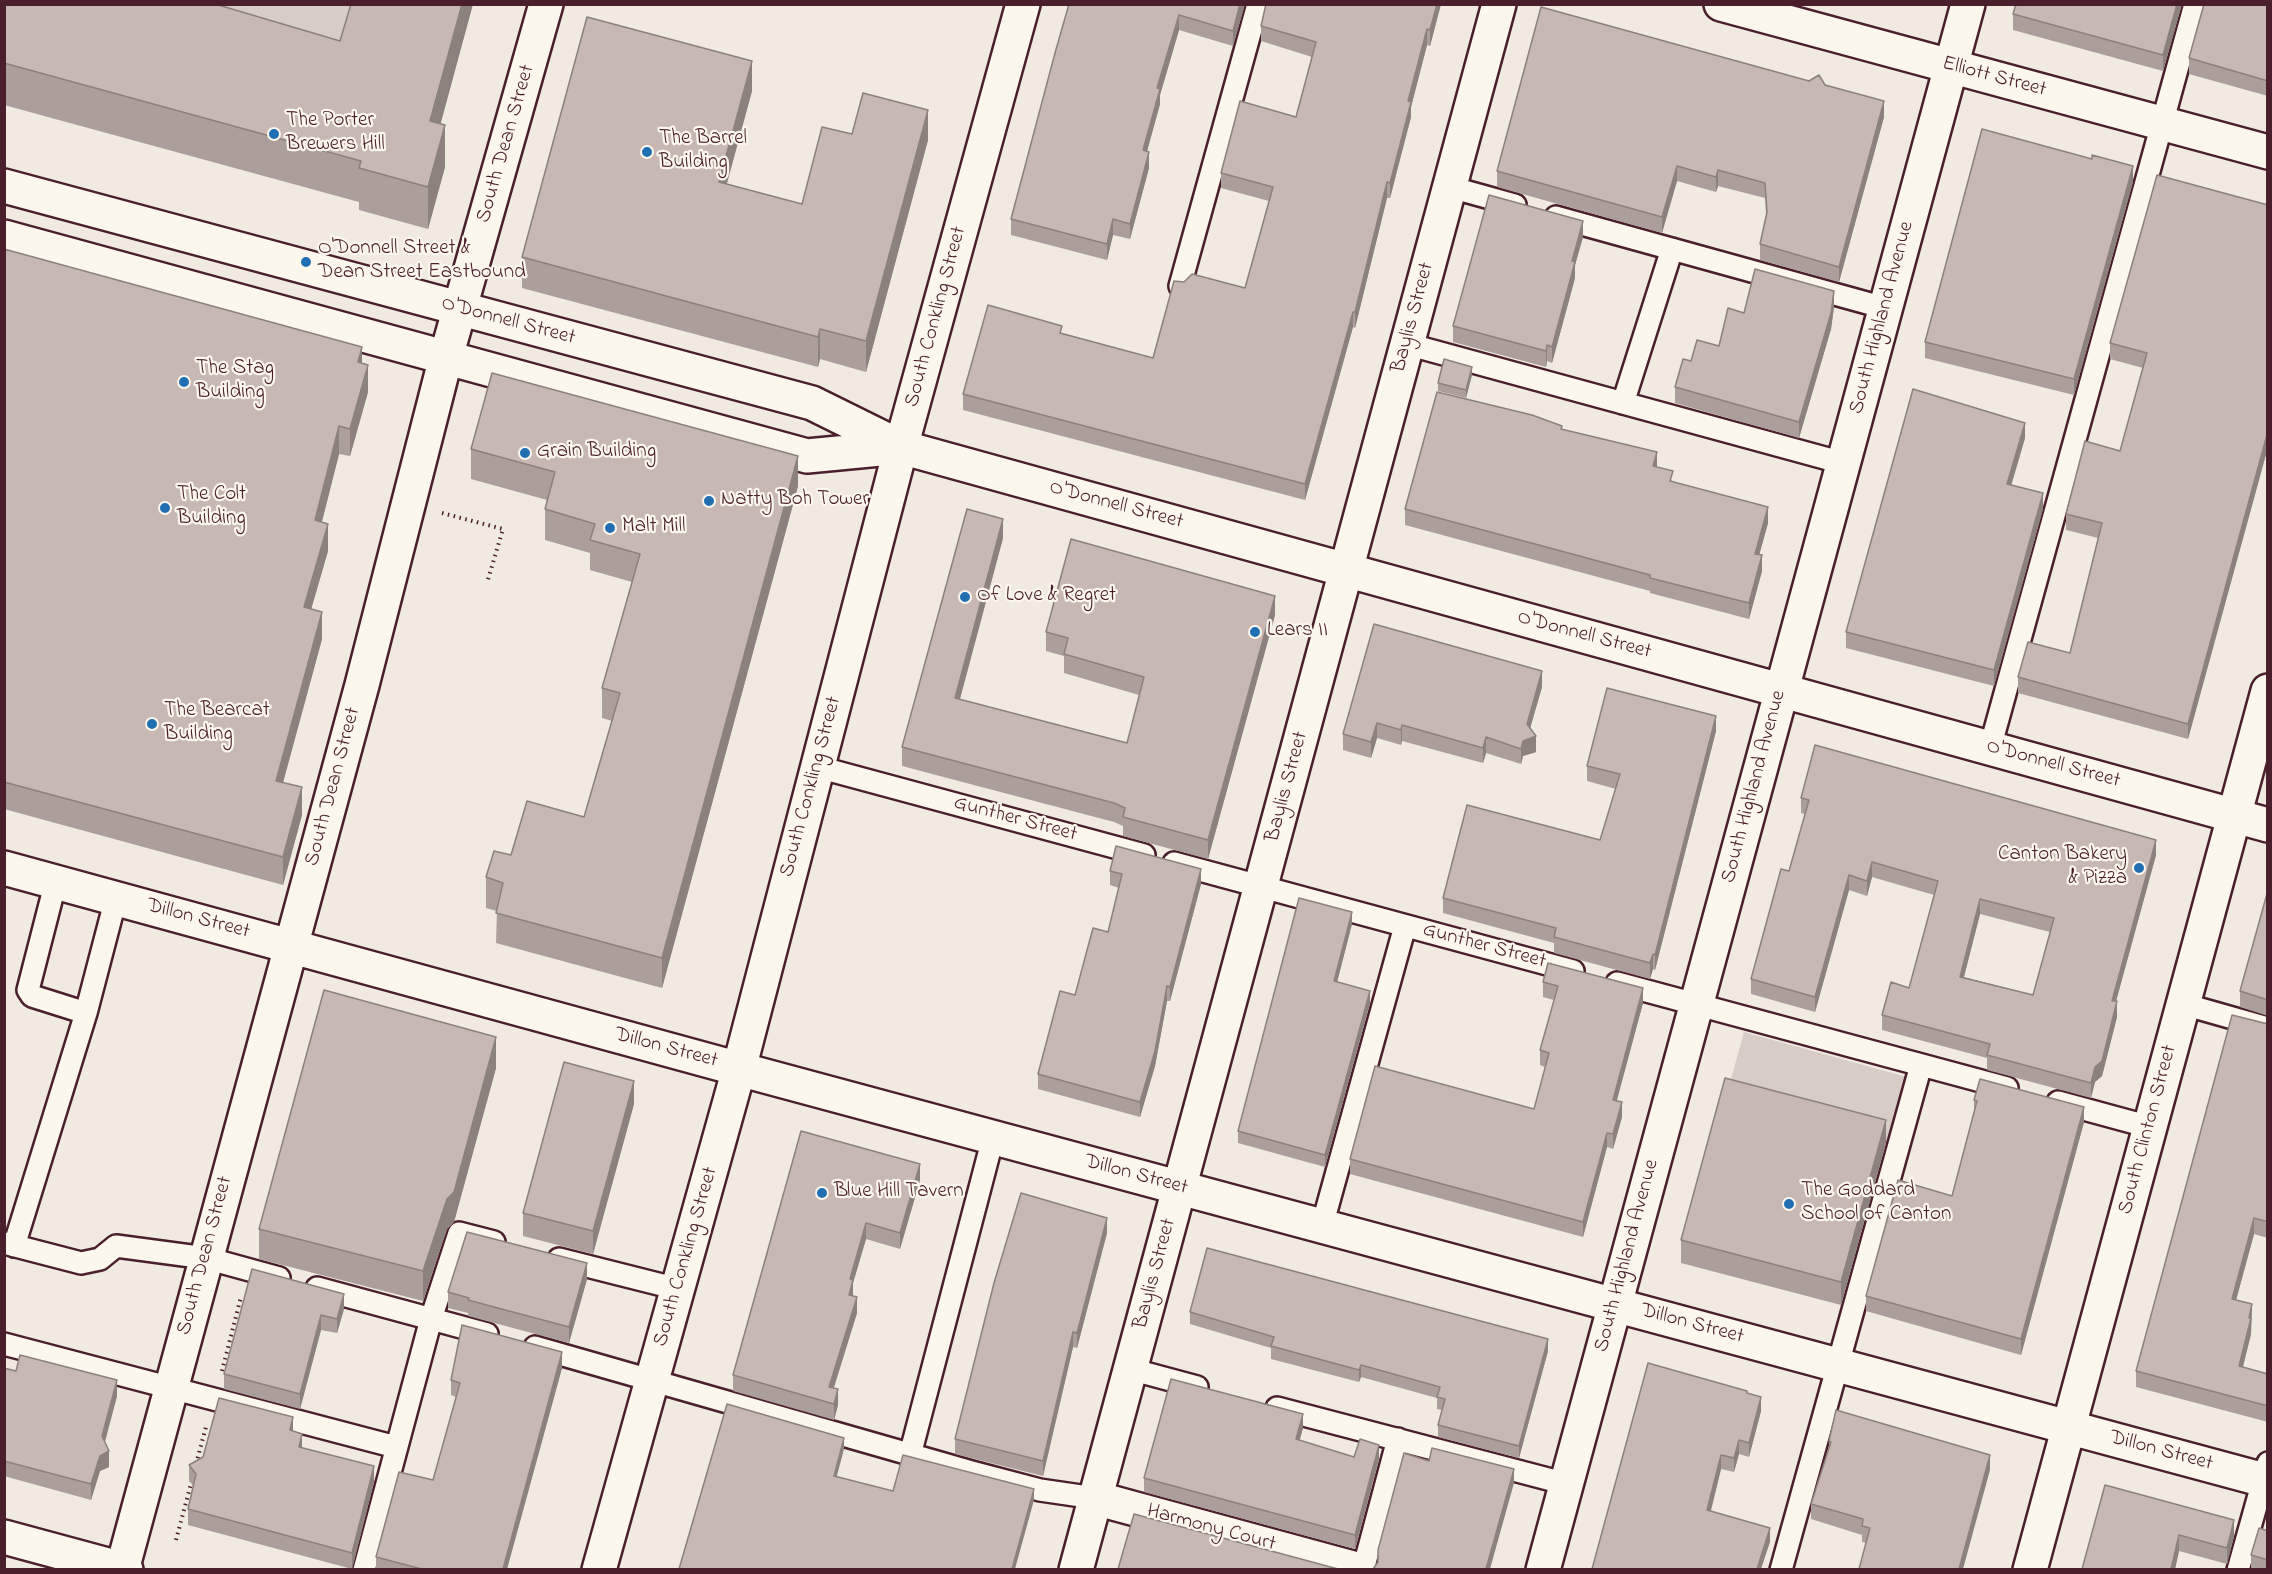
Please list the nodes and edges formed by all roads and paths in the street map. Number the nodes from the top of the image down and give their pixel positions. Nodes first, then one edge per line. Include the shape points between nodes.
1 (546, 4) edge
2 (1023, 4) edge
3 (1258, 4) edge
4 (1499, 4) edge
5 (1721, 4) edge
6 (1968, 4) edge
7 (2195, 4) edge
8 (1951, 67) junction
9 (2163, 124) junction
10 (2268, 152) edge
11 (4, 186) edge
12 (1450, 187) junction
13 (4, 237) edge
14 (1672, 249) junction
15 (1180, 286) edge
16 (1885, 308) junction
17 (461, 309) junction
18 (1407, 344) junction
19 (446, 357) junction
20 (1623, 403) junction
21 (901, 447) junction
22 (1843, 463) junction
23 (444, 503) dead end
24 (1346, 570) junction
25 (487, 583) dead end
26 (1782, 690) junction
27 (2268, 691) edge
28 (1990, 748) junction
29 (818, 767) junction
30 (2234, 815) junction
31 (2268, 825) edge
32 (4, 868) edge
33 (56, 881) junction
34 (1261, 887) junction
35 (116, 898) junction
36 (1405, 926) junction
37 (291, 945) junction
38 (1696, 1004) junction
39 (2183, 1004) junction
40 (86, 1013) junction
41 (2268, 1028) edge
42 (1921, 1065) junction
43 (739, 1069) junction
44 (2150, 1127) junction
45 (993, 1138) junction
46 (1179, 1188) junction
47 (1322, 1226) junction
48 (9, 1244) edge
49 (516, 1248) edge
50 (539, 1254) edge
51 (206, 1258) junction
52 (678, 1289) junction
53 (1615, 1305) junction
54 (431, 1319) junction
55 (4, 1344) edge
56 (1838, 1365) junction
57 (1130, 1370) junction
58 (652, 1379) junction
59 (170, 1390) junction
60 (1220, 1393) edge
61 (1253, 1402) edge
62 (2069, 1427) junction
63 (1398, 1439) junction
64 (396, 1447) junction
65 (910, 1455) junction
66 (2266, 1474) edge
67 (1566, 1484) junction
68 (1095, 1498) junction
69 (4, 1537) edge
70 (123, 1569) edge
71 (364, 1569) edge
72 (599, 1569) edge
73 (1076, 1569) edge
74 (1362, 1569) edge
75 (1543, 1569) edge
76 (1782, 1569) edge
77 (2030, 1569) edge
78 (2238, 1569) edge

1 - 17 street, South Dean Street
2 - 21 street, South Conkling Street
3 - 15 lane
4 - 12 street, Baylis Street
5 - 8 street, Elliott Street
6 - 8 street, South Highland Avenue
7 - 9 lane
8 - 9 street, Elliott Street
8 - 16 street, South Highland Avenue
9 - 10 street, Elliott Street
9 - 28 lane
11 - 17 street, O'Donnell Street
12 - 14 lane
12 - 18 street, Baylis Street
13 - 19 street, O'Donnell Street
14 - 16 lane
14 - 20 lane
16 - 22 street, South Highland Avenue
17 - 19 street, South Dean Street
17 - 21 street, O'Donnell Street via 812,403
18 - 20 lane
18 - 24 street, Baylis Street
19 - 21 street, O'Donnell Street via 807,456
19 - 37 street, South Dean Street
20 - 22 lane
21 - 24 street, O'Donnell Street
21 - 29 street, South Conkling Street
22 - 26 street, South Highland Avenue
23 - 25 path via 442,514 504,529
24 - 26 street, O'Donnell Street
24 - 34 street, Baylis Street
26 - 28 street, O'Donnell Street
26 - 38 street, South Highland Avenue
27 - 30 street, South Clinton Street
28 - 30 street, O'Donnell Street
29 - 34 lane, Gunther Street
29 - 43 street, South Conkling Street
30 - 31 street, O'Donnell Street
30 - 39 street, South Clinton Street
32 - 33 street, Dillon Street
33 - 35 street, Dillon Street
33 - 40 lane via 28,990 32,996
34 - 36 lane, Gunther Street
34 - 46 street, Baylis Street
35 - 37 street, Dillon Street
35 - 40 lane
36 - 38 lane, Gunther Street
36 - 47 lane
37 - 43 street, Dillon Street
37 - 51 street, South Dean Street
38 - 42 lane, Gunther Street
38 - 53 street, South Highland Avenue
39 - 41 lane
39 - 44 street, South Clinton Street
40 - 48 lane
42 - 44 lane, Gunther Street
42 - 56 lane
43 - 45 street, Dillon Street
43 - 52 street, South Conkling Street
44 - 62 street, South Clinton Street
45 - 46 street, Dillon Street
45 - 65 lane
46 - 47 street, Dillon Street
46 - 57 street, Baylis Street
47 - 53 street, Dillon Street
48 - 51 lane via 81,1263 100,1259 116,1246
49 - 54 lane via 459,1233
50 - 52 lane
51 - 54 lane
51 - 59 street, South Dean Street
52 - 58 street, South Conkling Street
53 - 56 street, Dillon Street
53 - 67 street, South Highland Avenue
54 - 58 lane
54 - 64 lane
55 - 59 lane
56 - 62 street, Dillon Street
56 - 76 lane
57 - 60 lane
57 - 68 street, Baylis Street
58 - 65 lane
58 - 72 street, South Conkling Street
59 - 64 lane
59 - 70 street, South Dean Street
61 - 63 lane
62 - 66 street, Dillon Street
62 - 77 street, South Clinton Street
63 - 67 lane
63 - 74 lane
64 - 71 lane
65 - 68 lane via 1040,1490
66 - 78 lane
67 - 75 street, South Highland Avenue
68 - 73 street, Baylis Street
68 - 74 street, Harmony Court
69 - 70 street

